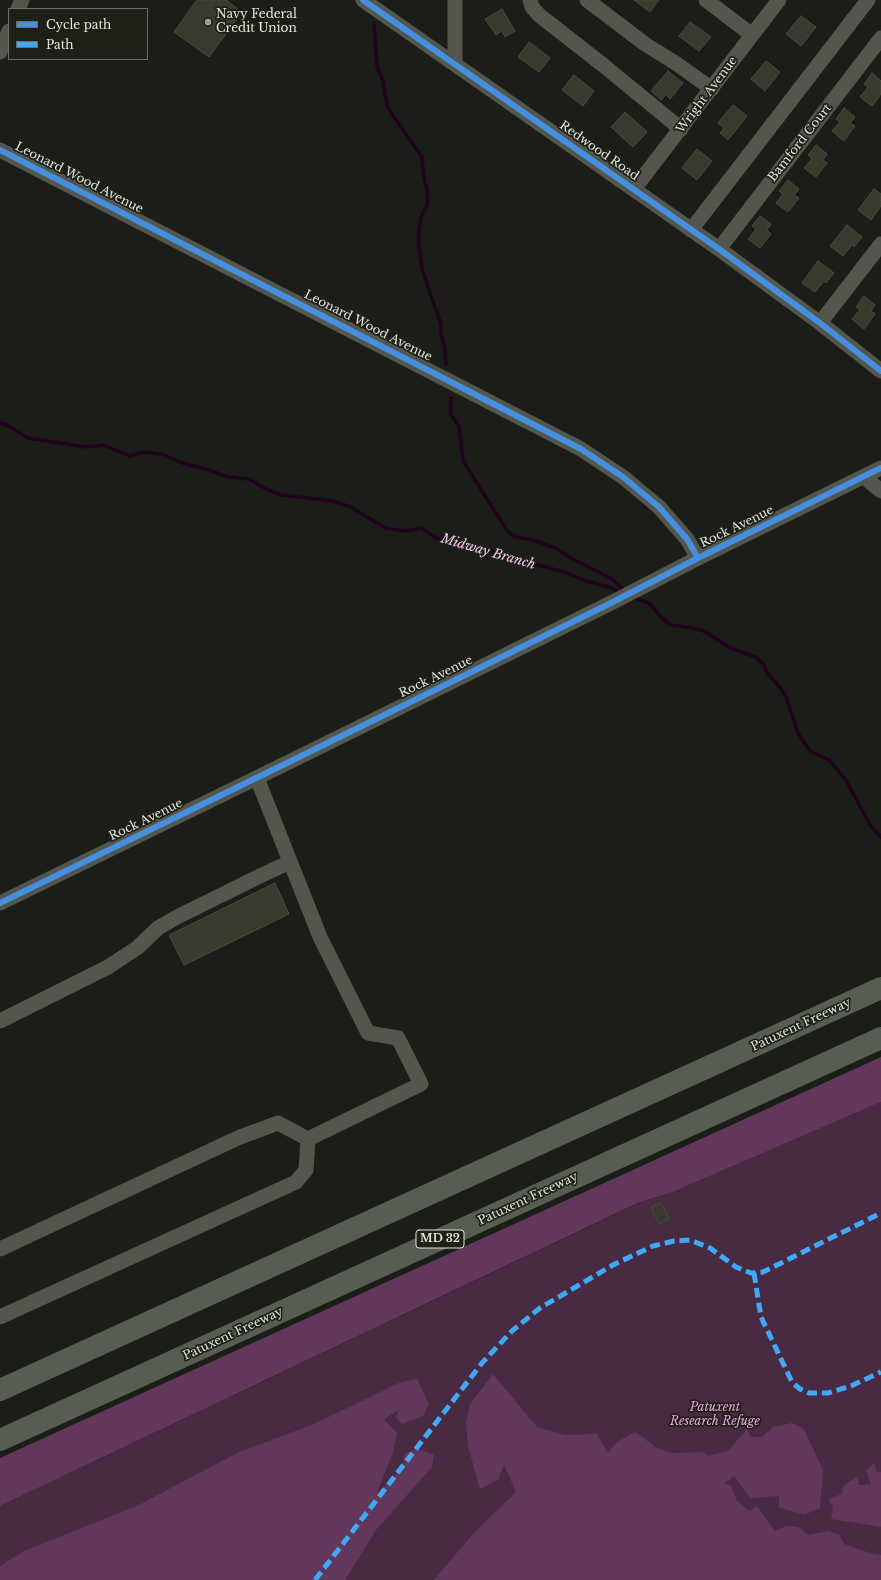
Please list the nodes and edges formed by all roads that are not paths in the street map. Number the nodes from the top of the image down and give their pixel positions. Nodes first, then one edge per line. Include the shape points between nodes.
1 (363, 0) edge
2 (454, 0) edge
3 (530, 0) edge
4 (587, 0) edge
5 (706, 0) edge
6 (779, 0) edge
7 (868, 0) edge
8 (8, 33) edge
9 (752, 36) junction
10 (881, 38) edge
11 (0, 52) edge
12 (455, 64) junction
13 (712, 89) junction
14 (681, 129) junction
15 (0, 150) edge
16 (634, 189) junction
17 (692, 230) junction
18 (881, 244) edge
19 (718, 249) junction
20 (820, 323) junction
21 (881, 371) edge
22 (881, 468) edge
23 (864, 477) junction
24 (881, 491) edge
25 (698, 558) junction
26 (257, 778) junction
27 (290, 862) junction
28 (0, 903) edge
29 (881, 988) edge
30 (0, 1021) edge
31 (881, 1038) edge
32 (308, 1139) junction
33 (0, 1249) edge
34 (0, 1317) edge
35 (0, 1390) edge
36 (0, 1440) edge

1 - 12 street, Redwood Road
2 - 12 street
3 - 14 street via 539,15
4 - 13 street via 645,44
5 - 9 street
6 - 9 street, Wright Avenue
7 - 17 street
8 - 11 street
9 - 13 street, Wright Avenue
10 - 19 street, Bamford Court
12 - 16 street, Redwood Road
13 - 14 street, Wright Avenue
14 - 16 street, Wright Avenue
15 - 25 street, Leonard Wood Avenue via 581,449 623,477 659,507 687,539
16 - 17 street, Redwood Road
17 - 19 street, Redwood Road
18 - 20 street
19 - 20 street, Redwood Road
20 - 21 street, Redwood Road
22 - 23 street, Rock Avenue
23 - 24 street
23 - 25 street, Rock Avenue
25 - 26 street, Rock Avenue
26 - 27 street
26 - 28 street, Rock Avenue
27 - 30 street via 178,917 158,928 137,948 108,967
27 - 32 street via 320,937 368,1033 398,1038 421,1084
29 - 35 highway, Patuxent Freeway
31 - 36 highway, Patuxent Freeway / MD 32
32 - 33 street via 278,1122 240,1137
32 - 34 street via 306,1170 296,1182

